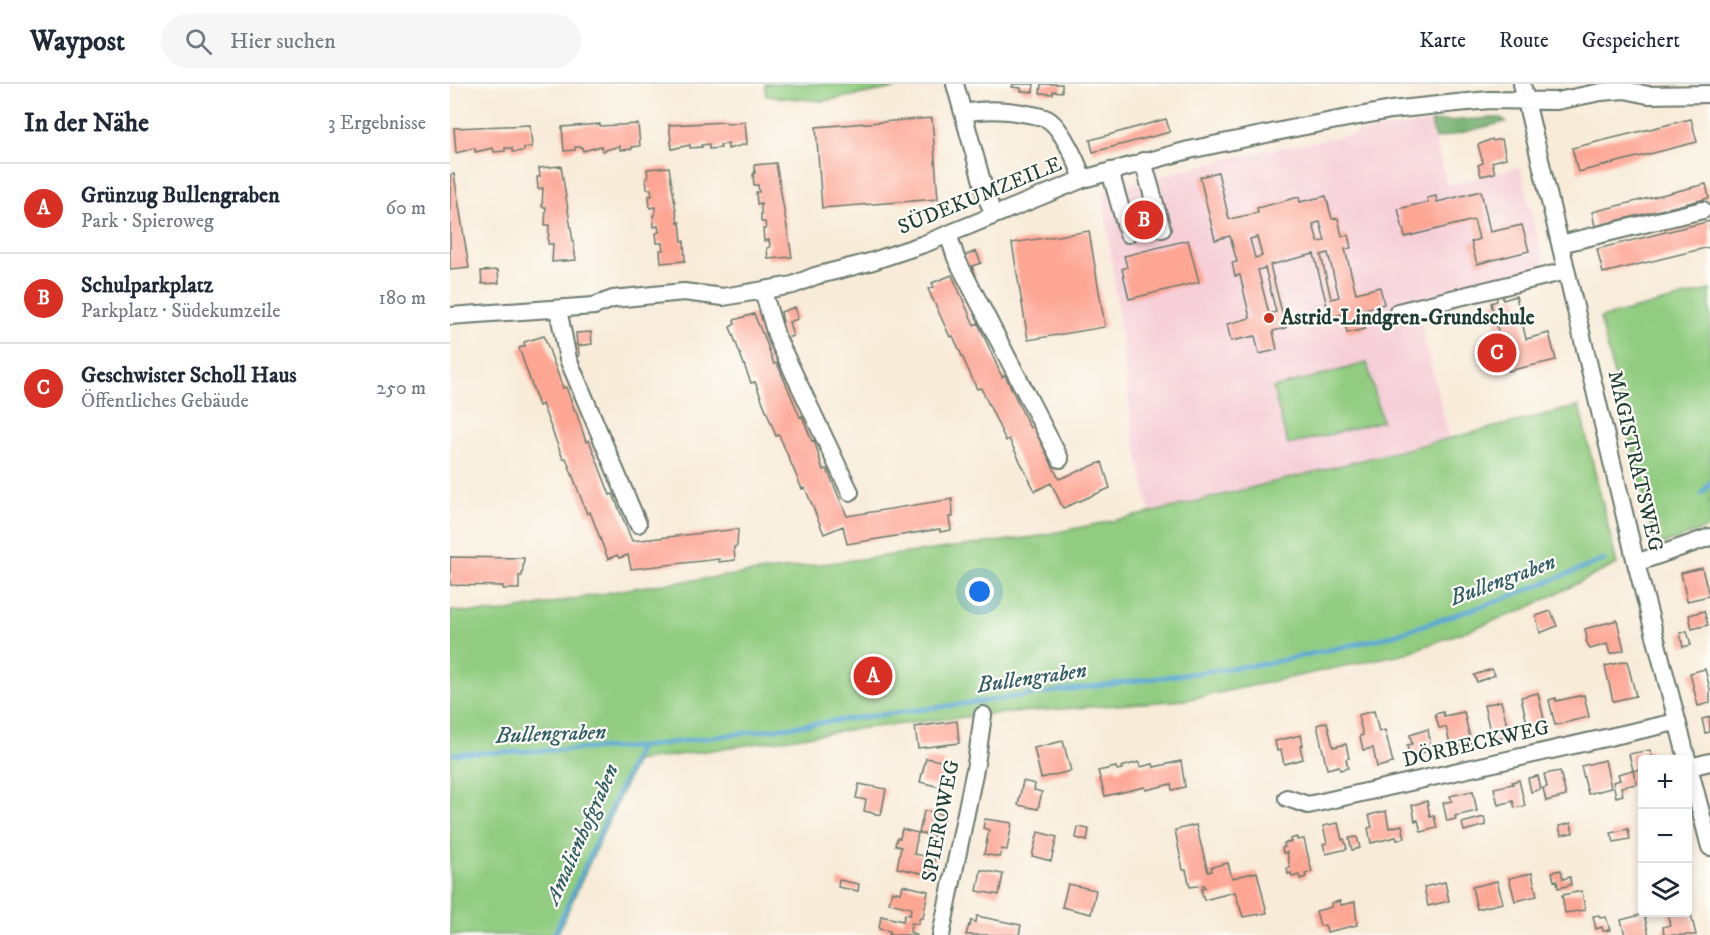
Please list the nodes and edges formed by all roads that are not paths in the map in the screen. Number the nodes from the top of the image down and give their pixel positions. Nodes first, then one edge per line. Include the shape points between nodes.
1 (955, 84) edge
2 (1522, 84) edge
3 (1629, 87) edge
4 (1600, 88) edge
5 (1668, 89) edge
6 (1710, 94) edge
7 (1526, 101) junction
8 (963, 113) junction
9 (1143, 161) junction
10 (1110, 171) junction
11 (1083, 179) junction
12 (1703, 210) dead end
13 (994, 215) junction
14 (1162, 230) dead end
15 (948, 234) junction
16 (1128, 234) dead end
17 (1560, 244) junction
18 (1566, 271) junction
19 (763, 291) junction
20 (558, 309) junction
21 (1398, 312) dead end
22 (450, 316) edge
23 (1060, 459) dead end
24 (850, 492) dead end
25 (638, 524) dead end
26 (1710, 537) edge
27 (1636, 562) junction
28 (983, 715) dead end
29 (1676, 722) junction
30 (1686, 755) edge
31 (1710, 762) edge
32 (1692, 766) edge
33 (1692, 775) edge
34 (1287, 798) dead end
35 (1710, 847) edge
36 (941, 935) edge

1 - 8 street
2 - 7 street, MAGISTRATSWEG
3 - 4 street, SÜDEKUMZEILE
3 - 5 street, SÜDEKUMZEILE via 1648,95
4 - 7 street, SÜDEKUMZEILE via 1557,101
5 - 6 street, SÜDEKUMZEILE
7 - 9 street, SÜDEKUMZEILE via 1473,101 1391,110
7 - 17 street, MAGISTRATSWEG
8 - 11 street via 1013,111 1047,119 1072,153
8 - 13 street
9 - 10 street, SÜDEKUMZEILE
9 - 14 street
10 - 11 street, SÜDEKUMZEILE
10 - 16 street
11 - 13 street, SÜDEKUMZEILE
12 - 17 street
13 - 15 street, SÜDEKUMZEILE
15 - 19 street, SÜDEKUMZEILE via 793,285
15 - 23 street via 956,258
17 - 18 street, MAGISTRATSWEG
18 - 21 street
18 - 27 street, MAGISTRATSWEG
19 - 20 street, SÜDEKUMZEILE via 723,297 684,292
19 - 24 street via 777,338
20 - 22 street, SÜDEKUMZEILE
20 - 25 street via 568,359
26 - 27 street
27 - 29 street, MAGISTRATSWEG
28 - 36 street, SPIEROWEG
29 - 30 street, MAGISTRATSWEG
29 - 34 street, DÖRBECKWEG via 1308,805
31 - 32 street
33 - 35 street, MAGISTRATSWEG

